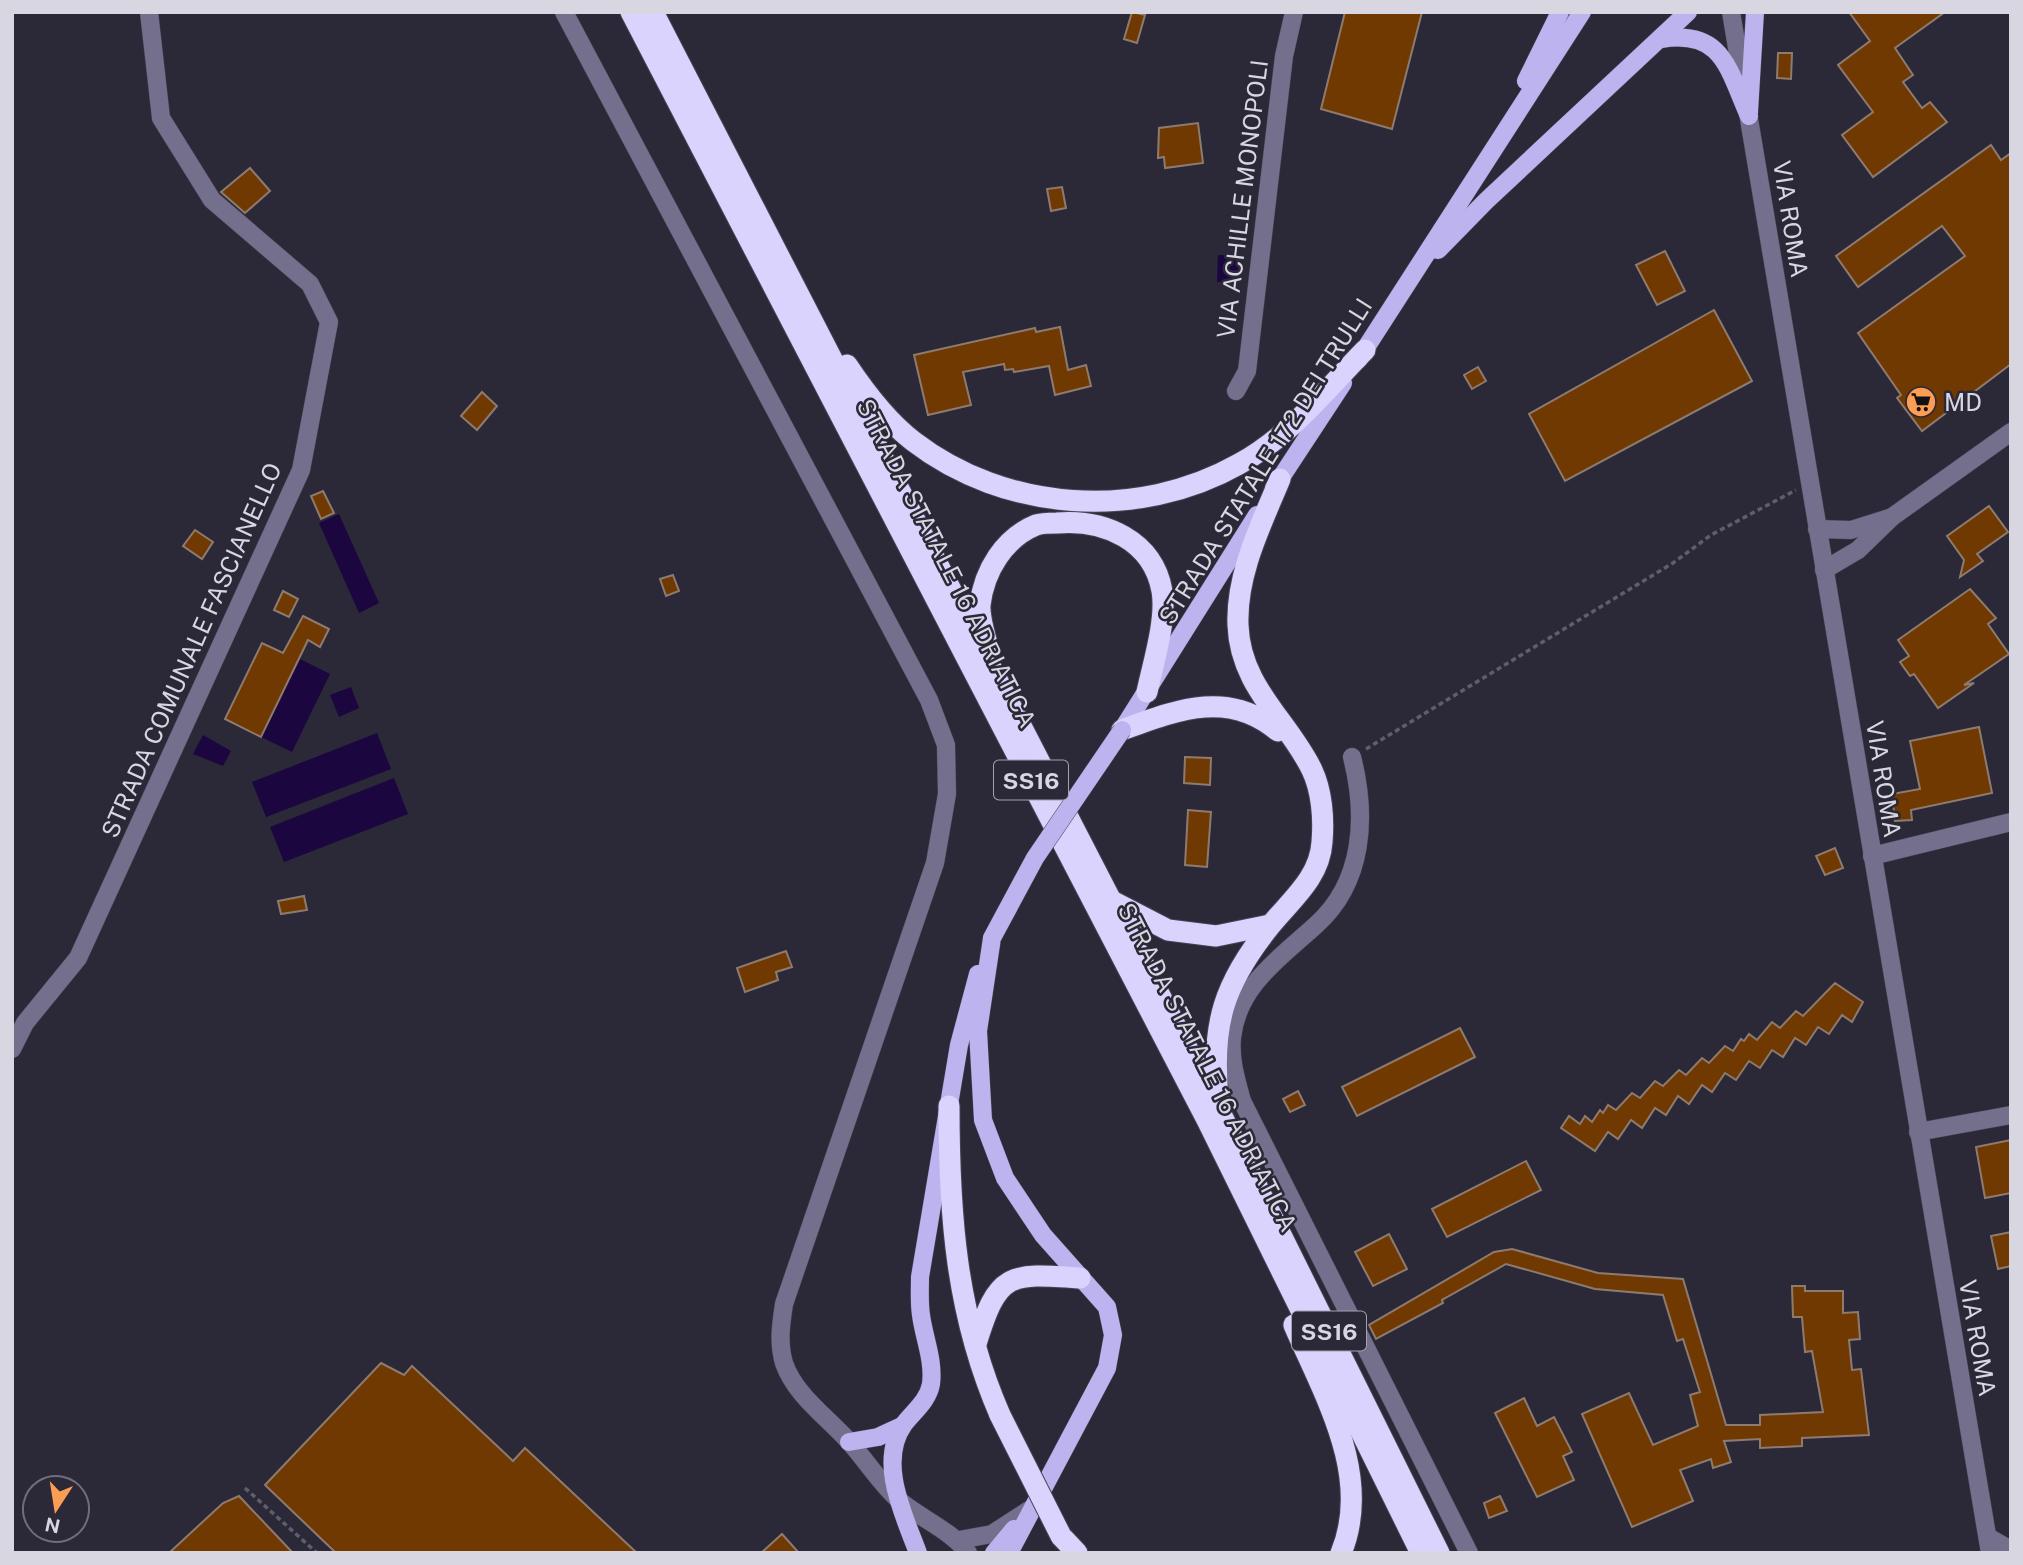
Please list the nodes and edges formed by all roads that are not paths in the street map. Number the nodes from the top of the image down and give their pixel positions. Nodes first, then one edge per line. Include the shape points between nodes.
1 (149, 12) edge
2 (564, 12) edge
3 (631, 12) edge
4 (653, 12) edge
5 (1294, 12) edge
6 (1560, 12) edge
7 (1582, 12) edge
8 (1688, 12) edge
9 (1731, 12) edge
10 (1755, 12) edge
11 (1661, 38) junction
12 (1749, 116) junction
13 (1483, 165) junction
14 (789, 276) junction
15 (1411, 278) junction
16 (1365, 350) junction
17 (1236, 391) dead end
18 (2011, 432) edge
19 (1280, 479) junction
20 (1892, 517) junction
21 (1817, 529) junction
22 (1824, 569) junction
23 (995, 680) junction
24 (1147, 692) junction
25 (1122, 730) junction
26 (1294, 743) junction
27 (1352, 757) road end
28 (2011, 821) edge
29 (1872, 856) junction
30 (1112, 901) junction
31 (1270, 925) junction
32 (992, 938) junction
33 (12, 1049) edge
34 (1185, 1077) junction
35 (949, 1106) junction
36 (1219, 1110) junction
37 (2011, 1115) edge
38 (1918, 1132) junction
39 (1080, 1278) junction
40 (975, 1346) junction
41 (902, 1426) junction
42 (849, 1442) junction
43 (898, 1499) junction
44 (1029, 1510) junction
45 (1065, 1544) edge
46 (1989, 1545) edge
47 (963, 1546) edge
48 (2011, 1550) edge
49 (918, 1553) edge
50 (994, 1553) edge
51 (1009, 1553) edge
52 (1077, 1553) edge
53 (1341, 1553) edge
54 (1420, 1553) edge
55 (1439, 1553) edge
56 (1469, 1553) edge

1 - 33 street, STRADA COMUNALE FASCIANELLO via 161,118 212,200 310,284 329,322 301,470 78,958 25,1023
2 - 42 street via 929,700 946,745 947,794 935,863 784,1304 780,1333 784,1363 795,1385
3 - 34 highway, STRADA STATALE 16 ADRIATICA / SS16
4 - 14 highway, STRADA STATALE 16 ADRIATICA / SS16
5 - 17 street, VIA ACHILLE MONOPOLI via 1284,56 1247,371
6 - 13 main road
7 - 13 main road, STRADA STATALE 172 DEI TRULLI
8 - 11 main road
9 - 12 street, VIA ROMA
10 - 12 main road
11 - 12 main road via 1685,35 1705,40 1722,55
11 - 15 main road via 1486,201
12 - 21 street, VIA ROMA
13 - 15 main road, STRADA STATALE 172 DEI TRULLI
14 - 16 highway via 864,390 912,441 967,474 1023,494 1082,503 1176,489 1240,464 1289,428
14 - 23 highway, STRADA STATALE 16 ADRIATICA / SS16
15 - 16 main road, STRADA STATALE 172 DEI TRULLI
16 - 19 main road, STRADA STATALE 172 DEI TRULLI
18 - 20 street
19 - 24 main road, STRADA STATALE 172 DEI TRULLI
19 - 26 highway via 1245,566 1238,626 1252,682
20 - 21 street via 1851,530
20 - 22 street via 1858,550
21 - 22 street, VIA ROMA
22 - 29 street, VIA ROMA
23 - 24 highway via 980,607 988,573 1006,544 1037,524 1082,520 1119,531 1149,557 1163,592
23 - 30 highway, STRADA STATALE 16 ADRIATICA / SS16
24 - 25 main road, STRADA STATALE 172 DEI TRULLI
25 - 26 highway via 1178,709 1227,706 1261,716
25 - 32 main road, STRADA STATALE 172 DEI TRULLI, bridge via 1035,858
26 - 31 highway via 1312,770 1319,795 1322,845 1309,880
27 - 56 street via 1362,815 1357,857 1343,889 1318,923 1257,978 1232,1035 1232,1063 1242,1101
28 - 29 street
29 - 38 street, VIA ROMA
30 - 31 highway via 1168,930 1216,936
30 - 36 highway, STRADA STATALE 16 ADRIATICA / SS16
31 - 36 highway via 1231,980 1217,1030
32 - 35 main road via 973,988
32 - 39 main road via 978,1031 984,1120 1005,1178 1043,1235
34 - 53 highway via 1328,1405 1348,1462 1352,1489 1348,1536
34 - 54 highway, STRADA STATALE 16 ADRIATICA / SS16
35 - 40 highway via 949,1199 959,1281
35 - 41 main road via 920,1277 931,1386 924,1402
36 - 55 highway, STRADA STATALE 16 ADRIATICA / SS16
37 - 38 street
38 - 46 street, VIA ROMA
39 - 40 highway via 1033,1275 1006,1281 988,1302
39 - 44 main road via 1107,1307 1113,1335 1107,1368
40 - 45 highway, bridge via 1023,1467
41 - 42 main road via 878,1437
41 - 43 main road via 891,1461
42 - 43 street
43 - 47 street
43 - 49 main road
44 - 47 street
44 - 50 main road
44 - 51 main road
45 - 52 highway
46 - 48 street

